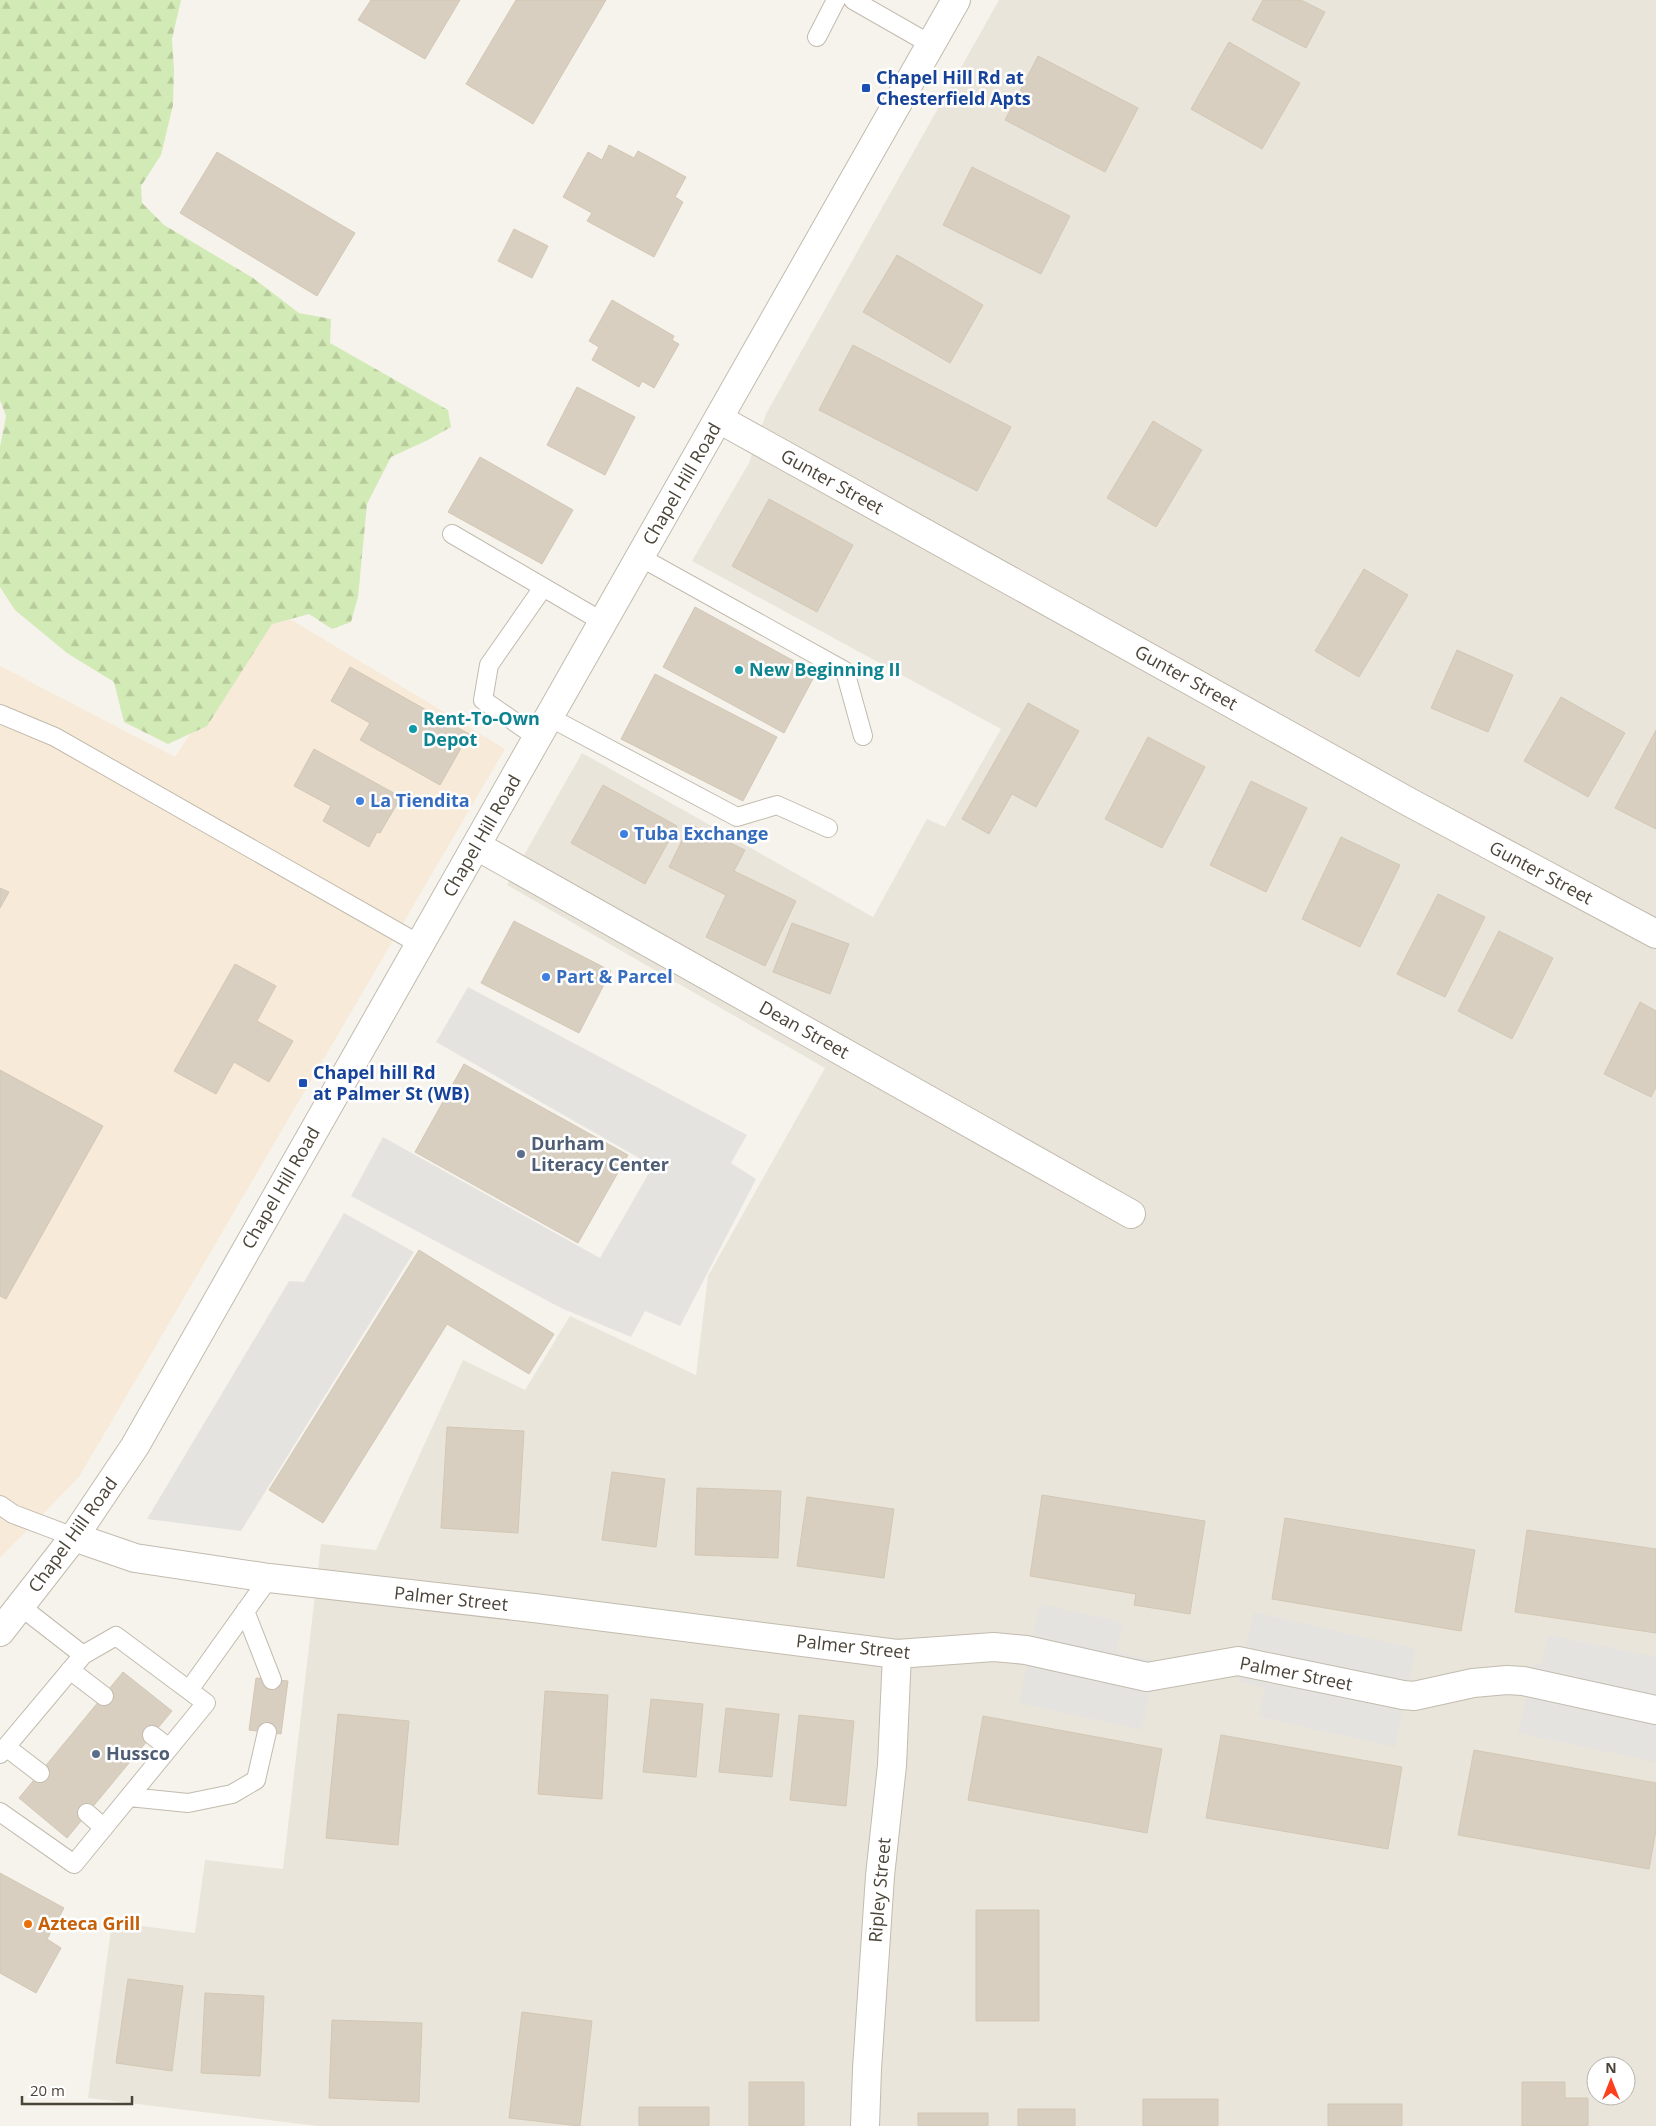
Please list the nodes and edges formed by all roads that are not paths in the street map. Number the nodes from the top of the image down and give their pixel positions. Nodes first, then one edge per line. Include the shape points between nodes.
1 (836, 0) edge
2 (853, 0) edge
3 (956, 0) edge
4 (817, 38) dead end
5 (930, 44) junction
6 (718, 419) junction
7 (452, 534) dead end
8 (640, 557) junction
9 (542, 588) junction
10 (603, 622) junction
11 (0, 714) edge
12 (543, 728) junction
13 (863, 736) dead end
14 (828, 828) dead end
15 (476, 846) junction
16 (1656, 934) edge
17 (420, 944) junction
18 (1131, 1214) dead end
19 (0, 1505) edge
20 (74, 1537) junction
21 (269, 1578) junction
22 (20, 1606) junction
23 (245, 1611) junction
24 (0, 1632) edge
25 (897, 1654) junction
26 (83, 1655) junction
27 (70, 1670) junction
28 (272, 1680) dead end
29 (189, 1690) junction
30 (104, 1696) dead end
31 (1656, 1710) edge
32 (267, 1732) dead end
33 (152, 1735) dead end
34 (168, 1748) junction
35 (3, 1751) edge
36 (40, 1773) dead end
37 (129, 1797) junction
38 (0, 1812) edge
39 (87, 1813) dead end
40 (104, 1828) junction
41 (865, 2126) edge

1 - 4 lane
2 - 5 lane
3 - 5 street, Chapel Hill Road
5 - 6 street, Chapel Hill Road
6 - 8 street, Chapel Hill Road
6 - 16 street, Gunter Street via 1409,802
7 - 9 lane
8 - 10 street, Chapel Hill Road
8 - 13 lane via 845,671
9 - 10 lane
9 - 12 lane via 489,665 483,700
10 - 12 street, Chapel Hill Road
11 - 17 lane via 55,737
12 - 14 lane via 737,817 777,804
12 - 15 street, Chapel Hill Road
15 - 17 street, Chapel Hill Road
15 - 18 street, Dean Street
17 - 20 street, Chapel Hill Road via 135,1446
19 - 20 lane via 13,1514
20 - 21 street, Palmer Street via 135,1558
20 - 22 street, Chapel Hill Road
21 - 23 lane
21 - 25 street, Palmer Street
22 - 24 street, Chapel Hill Road
22 - 26 lane
23 - 28 lane
23 - 29 lane
25 - 31 street, Palmer Street via 994,1647 1026,1650 1146,1677 1238,1661 1404,1696 1473,1683 1524,1681
25 - 41 street, Ripley Street via 892,1765 880,1885
26 - 27 lane
26 - 29 lane via 116,1636
27 - 30 lane
27 - 35 lane
29 - 34 lane via 206,1703
32 - 37 lane via 256,1780 232,1794 188,1804
33 - 34 lane
34 - 37 lane
35 - 36 lane
37 - 40 lane
38 - 40 lane via 74,1864
39 - 40 lane

